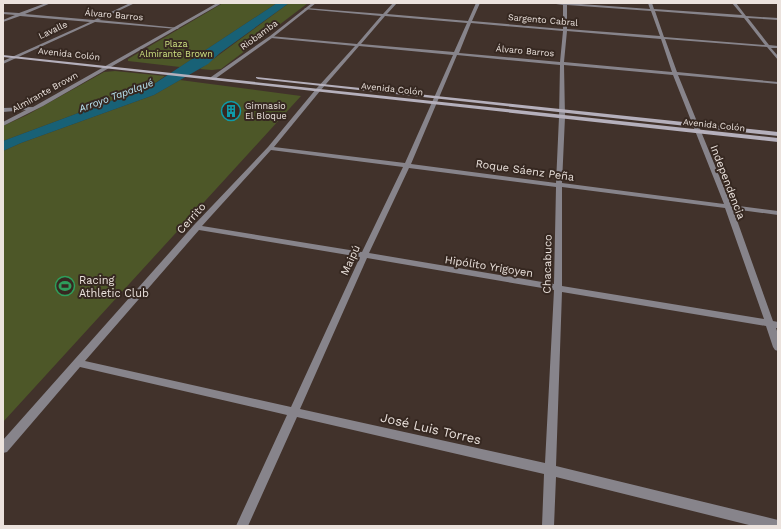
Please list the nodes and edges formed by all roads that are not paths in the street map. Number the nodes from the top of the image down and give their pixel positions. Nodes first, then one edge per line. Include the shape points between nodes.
1 (49, 3) edge
2 (132, 3) edge
3 (213, 3) edge
4 (220, 3) edge
5 (314, 3) edge
6 (395, 3) edge
7 (478, 3) edge
8 (551, 3) edge
9 (565, 3) edge
10 (734, 3) edge
11 (651, 6) edge
12 (306, 10) junction
13 (3, 13) edge
14 (19, 15) junction
15 (385, 16) junction
16 (746, 17) junction
17 (778, 19) edge
18 (3, 21) edge
19 (92, 22) junction
20 (470, 23) junction
21 (177, 28) junction
22 (565, 30) junction
23 (271, 37) junction
24 (663, 38) junction
25 (359, 45) junction
26 (768, 46) junction
27 (778, 47) edge
28 (3, 51) edge
29 (24, 53) junction
30 (456, 53) junction
31 (3, 56) edge
32 (15, 57) junction
33 (778, 59) edge
34 (3, 63) edge
35 (117, 63) junction
36 (562, 63) junction
37 (109, 67) junction
38 (675, 73) junction
39 (219, 74) junction
40 (213, 78) junction
41 (778, 83) edge
42 (320, 87) junction
43 (50, 99) junction
44 (436, 99) junction
45 (3, 110) edge
46 (562, 113) junction
47 (3, 123) edge
48 (695, 125) junction
49 (698, 132) junction
50 (778, 134) edge
51 (778, 140) edge
52 (270, 148) junction
53 (408, 164) junction
54 (559, 184) junction
55 (728, 206) junction
56 (778, 213) edge
57 (197, 227) junction
58 (364, 256) junction
59 (558, 288) junction
60 (769, 323) junction
61 (778, 325) edge
62 (778, 347) edge
63 (77, 363) junction
64 (295, 411) junction
65 (3, 448) edge
66 (550, 470) junction
67 (242, 526) edge
68 (548, 526) edge
69 (778, 526) edge

1 - 14 street
2 - 19 street, Lavalle
3 - 4 street
4 - 21 street, Almirante Brown
5 - 12 street, Riobamba
6 - 15 street, Cerrito
7 - 20 street, Maipú
8 - 9 street
9 - 11 street
9 - 22 street, Chacabuco
10 - 16 street
11 - 16 street
11 - 24 street, Independencia
12 - 15 street, Sargento Cabral
12 - 23 street, Riobamba
13 - 14 street, Álvaro Barros
14 - 18 street
14 - 19 street, Álvaro Barros
15 - 20 street, Sargento Cabral
15 - 25 street, Cerrito
16 - 17 street
16 - 26 street
19 - 21 street, Álvaro Barros
19 - 29 street, Lavalle
20 - 22 street, Sargento Cabral
20 - 30 street, Maipú
21 - 35 street, Almirante Brown
22 - 24 street, Sargento Cabral
22 - 36 street, Chacabuco
23 - 25 street, Álvaro Barros
23 - 39 street, Riobamba
24 - 26 street, Sargento Cabral
24 - 38 street, Independencia
25 - 30 street, Álvaro Barros
25 - 42 street, Cerrito
26 - 27 street, Sargento Cabral
26 - 33 street
28 - 29 main road, Avenida Colón
29 - 32 street, Lavalle
29 - 35 main road, Avenida Colón
30 - 36 street, Álvaro Barros
30 - 44 street, Maipú
31 - 32 main road, Avenida Colón
32 - 34 street, Lavalle
32 - 37 main road, Avenida Colón
35 - 37 street, Almirante Brown
35 - 39 main road, Avenida Colón
36 - 38 street, Álvaro Barros
36 - 46 street, Chacabuco
37 - 40 main road, Avenida Colón
37 - 43 street, Almirante Brown
38 - 41 street, Álvaro Barros
38 - 48 street, Independencia
39 - 40 street, Riobamba
39 - 42 main road, Avenida Colón
40 - 42 main road, Avenida Colón
42 - 44 main road, Avenida Colón
42 - 52 street, Cerrito
43 - 45 street via 24,109
43 - 47 street, Almirante Brown
44 - 46 main road, Avenida Colón
44 - 53 street, Maipú
45 - 47 street via 14,115
46 - 48 main road, Avenida Colón
46 - 49 main road, Avenida Colón
46 - 54 street, Chacabuco
48 - 49 street, Independencia
48 - 50 main road, Avenida Colón
49 - 51 main road, Avenida Colón
49 - 55 street, Independencia
52 - 53 street, Roque Sáenz Peña
52 - 57 street, Cerrito
53 - 54 street, Roque Sáenz Peña
53 - 58 street, Maipú
54 - 55 street, Roque Sáenz Peña
54 - 59 street, Chacabuco
55 - 56 street, Roque Sáenz Peña
55 - 60 street, Independencia
57 - 58 street, Hipólito Yrigoyen
57 - 63 street, Cerrito
58 - 59 street, Hipólito Yrigoyen
58 - 64 street, Maipú
59 - 60 street, Hipólito Yrigoyen
59 - 66 street, Chacabuco
60 - 61 street, Hipólito Yrigoyen
60 - 62 street, Independencia
63 - 64 street, José Luis Torres
63 - 65 street, Cerrito
64 - 66 street, José Luis Torres
64 - 67 street, Maipú
66 - 68 street, Chacabuco
66 - 69 street, José Luis Torres

